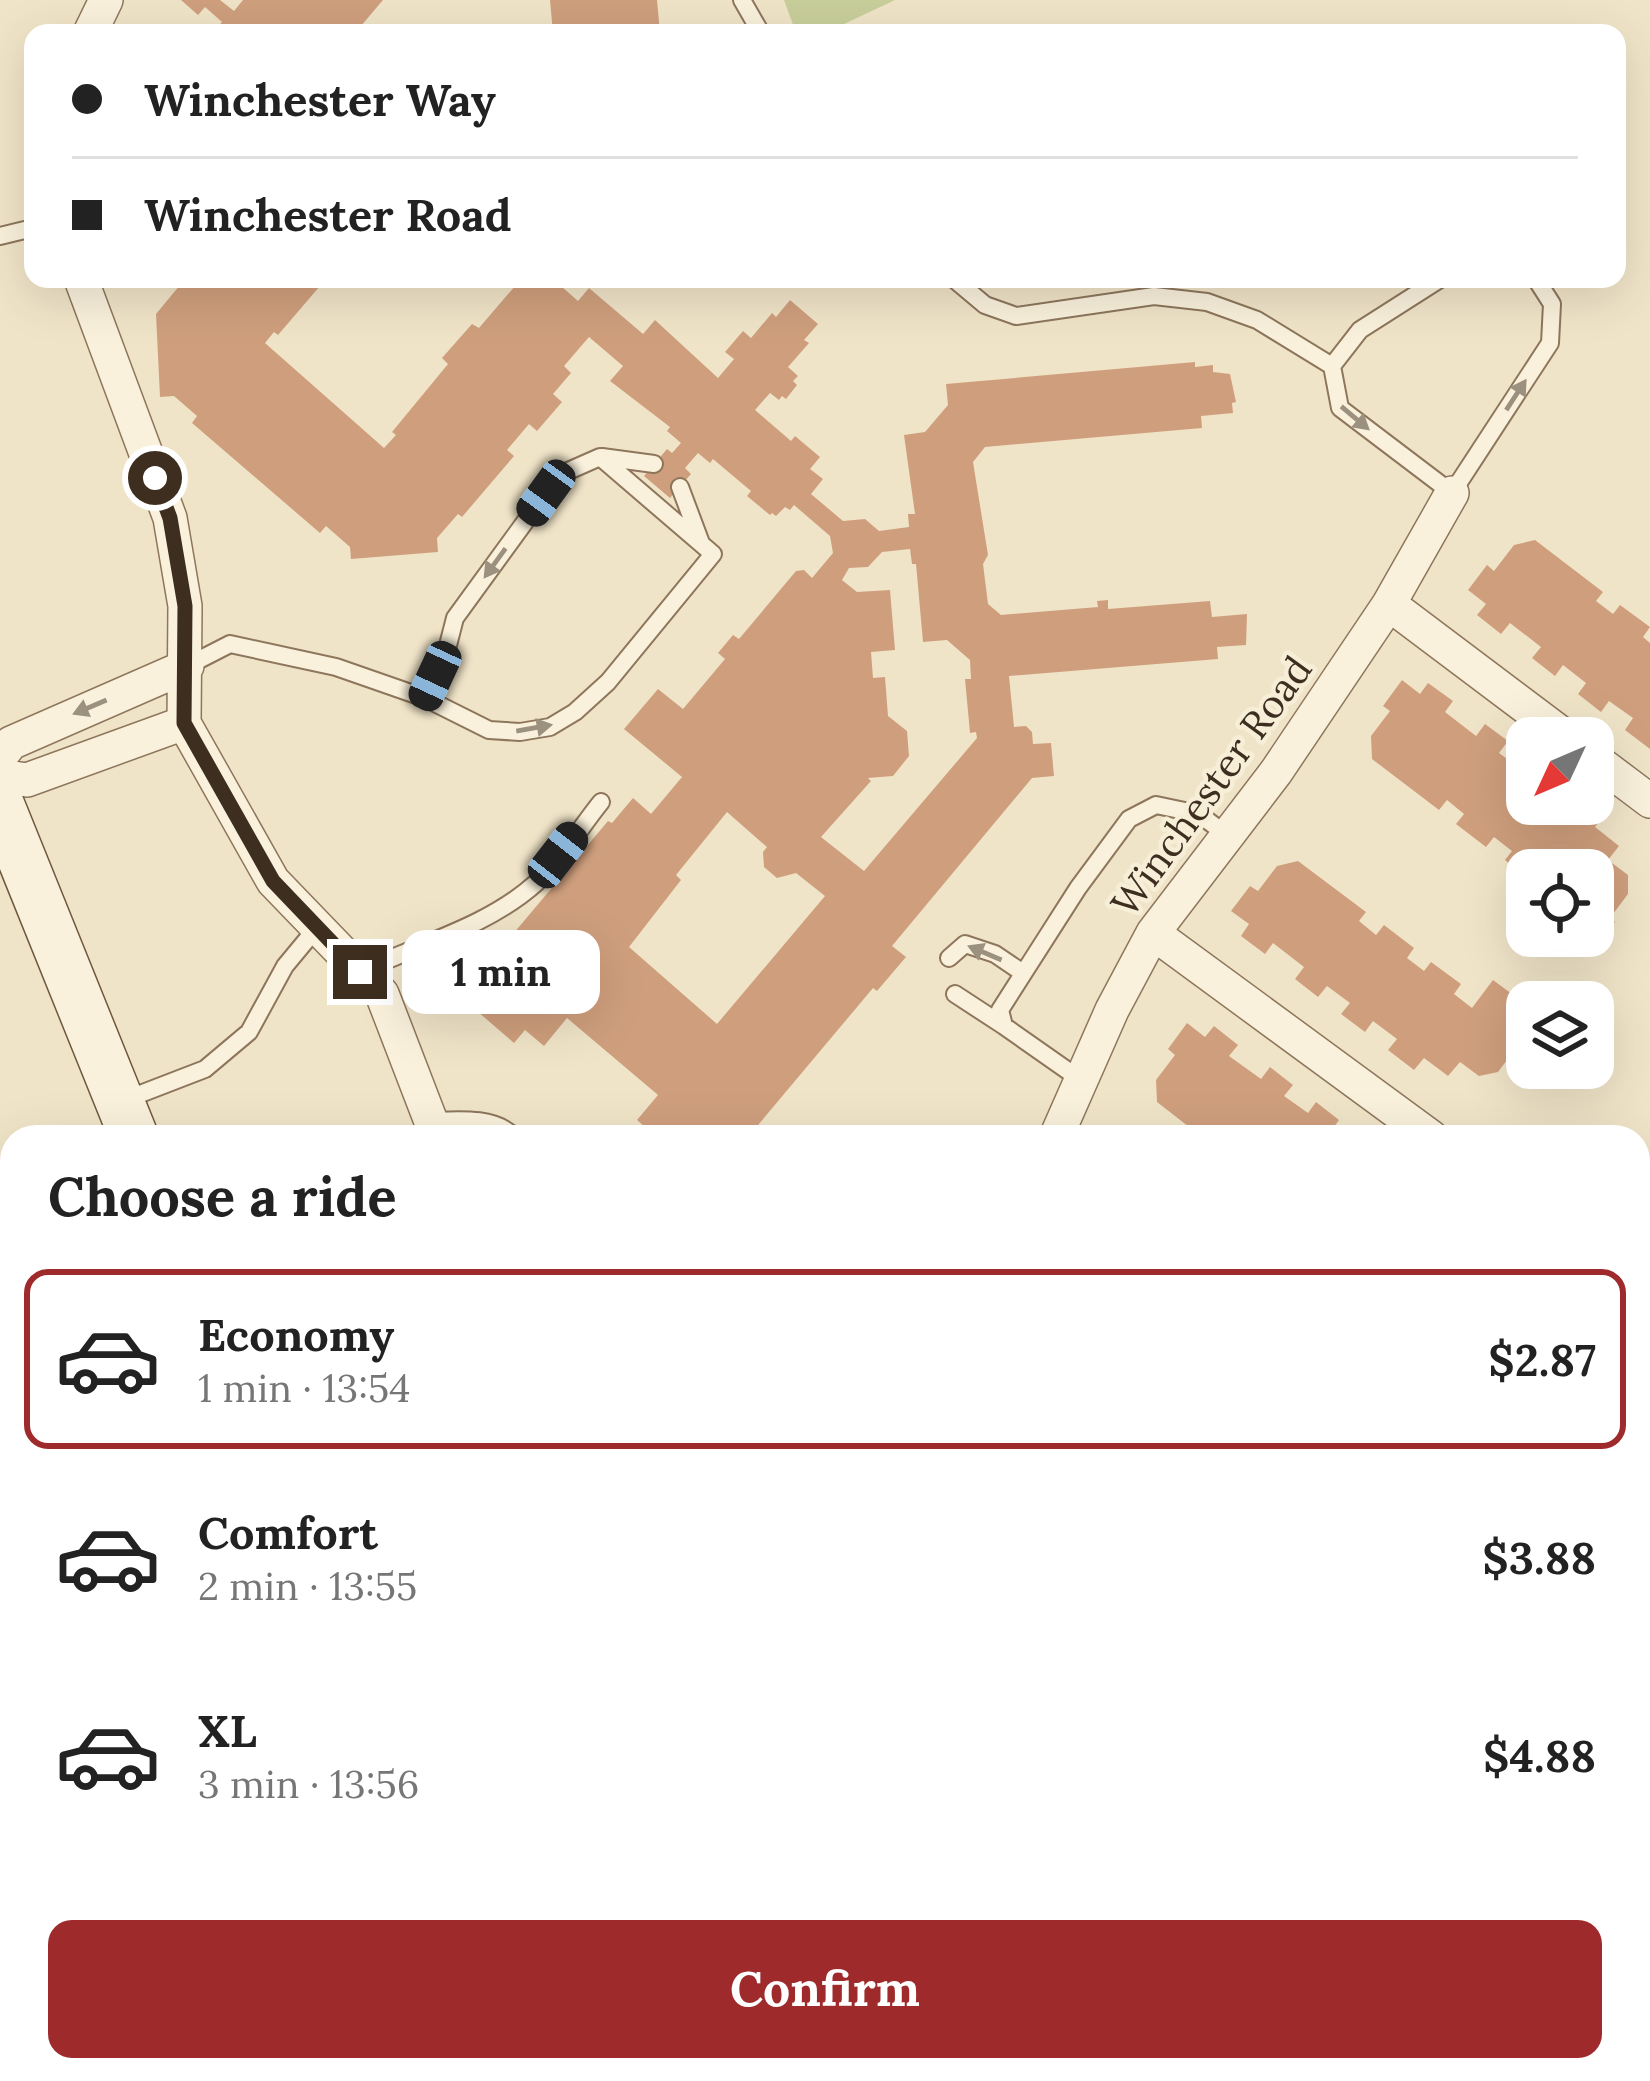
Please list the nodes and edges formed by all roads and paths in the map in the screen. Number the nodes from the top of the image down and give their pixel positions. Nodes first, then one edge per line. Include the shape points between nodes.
1 (84, 288) edge
2 (965, 288) edge
3 (1426, 288) edge
4 (1542, 288) edge
5 (1332, 366) junction
6 (600, 457) junction
7 (654, 464) dead end
8 (680, 487) dead end
9 (1452, 494) junction
10 (701, 544) junction
11 (1389, 604) junction
12 (187, 666) junction
13 (425, 698) junction
14 (1539, 717) edge
15 (184, 723) junction
16 (0, 757) edge
17 (1614, 774) edge
18 (0, 776) edge
19 (1650, 801) edge
20 (601, 802) dead end
21 (0, 806) edge
22 (1228, 836) junction
23 (319, 925) junction
24 (1154, 933) junction
25 (949, 958) dead end
26 (360, 972) junction
27 (1023, 974) junction
28 (955, 994) dead end
29 (1004, 1026) junction
30 (1081, 1080) junction
31 (128, 1119) edge
32 (432, 1125) edge
33 (447, 1125) edge
34 (493, 1125) edge
35 (1061, 1125) edge
36 (1415, 1125) edge

1 - 12 street via 170,518
2 - 5 lane via 1016,316 1154,296 1207,302 1257,320
3 - 5 lane via 1360,330
9 -> 4 lane via 1550,343 1552,304
5 -> 9 lane via 1340,408
6 - 7 lane
6 - 10 lane
6 -> 13 lane via 566,472 546,493 468,600
8 - 10 lane
9 - 11 street, Winchester Road
13 -> 10 lane via 489,730 550,727 608,682 713,554
11 - 14 street
11 - 22 street, Winchester Road
12 - 13 lane via 230,644 336,667
12 - 15 street
12 -> 16 street via 11,742
15 - 18 street via 27,780
15 - 23 street via 273,881
17 - 19 street
20 - 26 lane via 537,882 478,924
21 - 31 street
22 - 24 street, Winchester Road
22 - 27 lane via 1199,814 1156,805 1129,819
23 - 26 street
23 - 31 lane via 248,1032
24 - 30 street, Winchester Road
24 - 36 street
27 -> 25 lane via 965,944
26 - 32 street via 382,994
27 - 29 lane via 1000,1010
28 - 29 lane
29 - 30 lane
30 - 35 street, Winchester Road
33 - 34 lane

